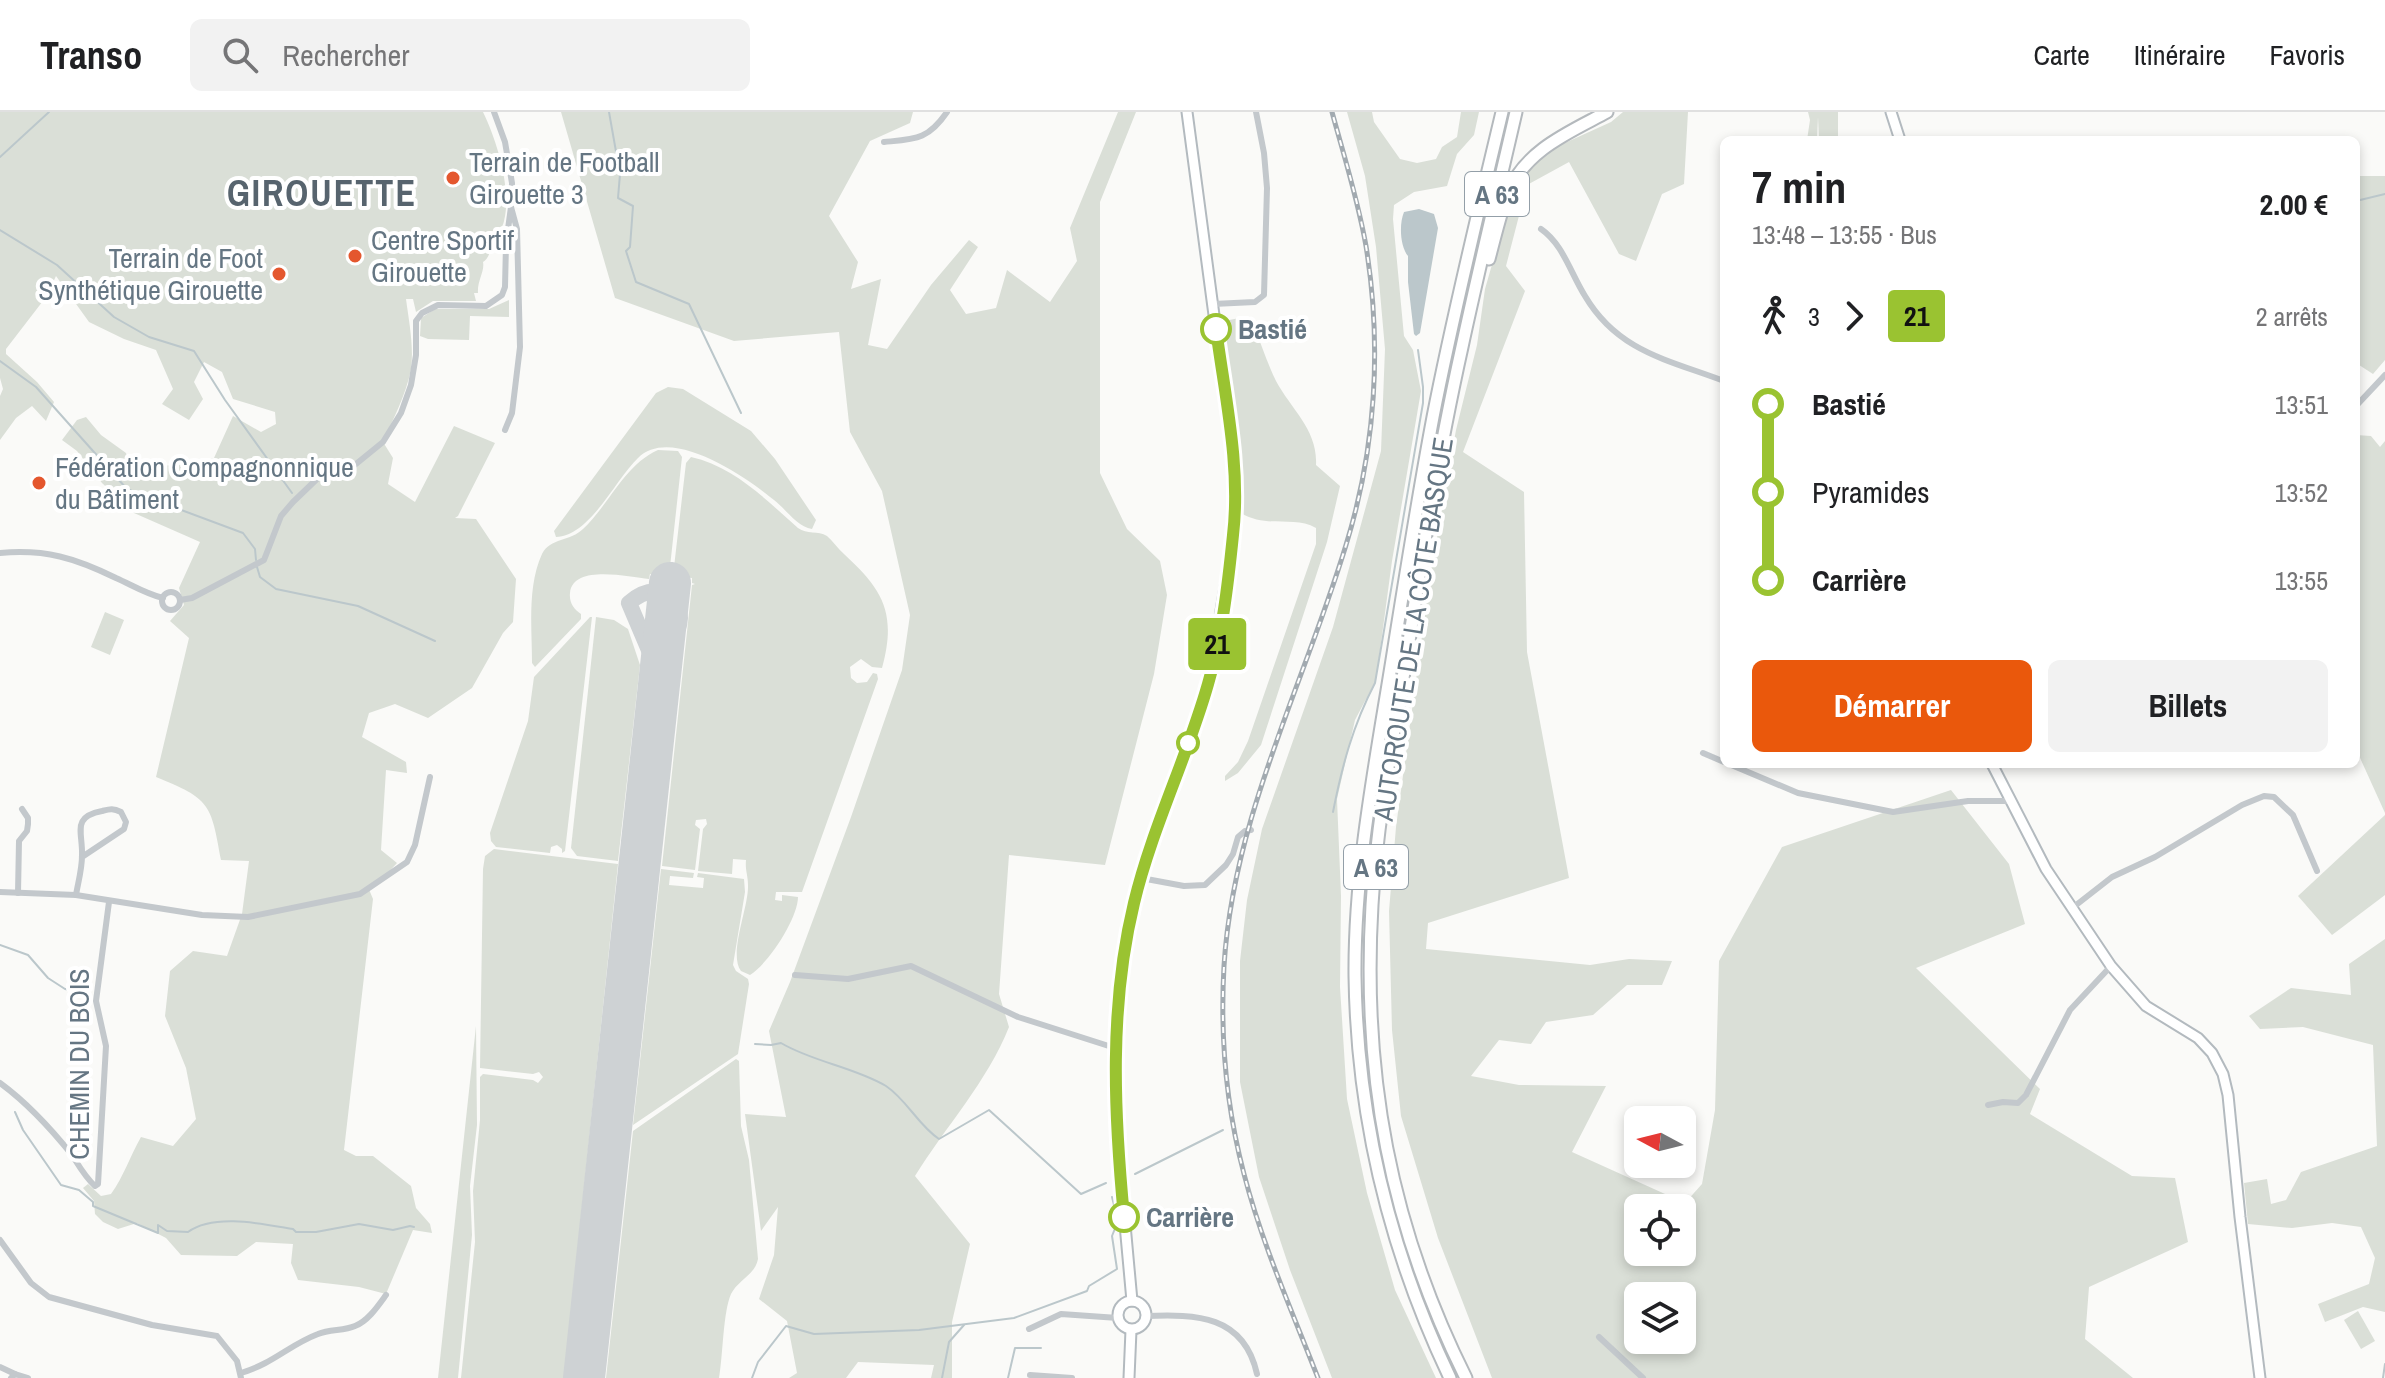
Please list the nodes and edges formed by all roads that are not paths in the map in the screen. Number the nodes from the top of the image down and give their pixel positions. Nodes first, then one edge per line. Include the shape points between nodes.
1 (494, 112) edge
2 (947, 112) edge
3 (1187, 112) edge
4 (1256, 112) edge
5 (1495, 112) edge
6 (1502, 112) edge
7 (1516, 112) edge
8 (1607, 112) edge
9 (1891, 112) edge
10 (1899, 136) edge
11 (884, 142) dead end
12 (1488, 172) junction
13 (511, 207) junction
14 (1541, 229) dead end
15 (1478, 276) junction
16 (1213, 304) junction
17 (2385, 375) edge
18 (1720, 380) edge
19 (2360, 402) edge
20 (505, 430) dead end
21 (0, 553) edge
22 (163, 598) junction
23 (180, 600) junction
24 (1703, 753) dead end
25 (1720, 760) edge
26 (1738, 768) edge
27 (1994, 768) edge
28 (430, 777) dead end
29 (2012, 801) junction
30 (22, 809) dead end
31 (1251, 830) dead end
32 (82, 857) junction
33 (2317, 871) dead end
34 (1141, 878) junction
35 (0, 892) edge
36 (18, 893) junction
37 (76, 895) junction
38 (109, 902) junction
39 (2071, 909) junction
40 (2111, 966) junction
41 (795, 975) dead end
42 (1115, 1048) junction
43 (0, 1083) edge
44 (1988, 1105) dead end
45 (0, 1240) edge
46 (386, 1295) dead end
47 (1132, 1301) junction
48 (1146, 1316) junction
49 (1118, 1318) junction
50 (1029, 1329) dead end
51 (1131, 1330) junction
52 (1599, 1337) dead end
53 (0, 1367) edge
54 (1257, 1374) dead end
55 (241, 1375) edge
56 (1030, 1375) dead end
57 (13, 1376) edge
58 (28, 1378) edge
59 (1072, 1378) edge
60 (1129, 1378) edge
61 (1450, 1378) edge
62 (1466, 1378) edge
63 (1643, 1378) edge
64 (2260, 1378) edge

1 - 13 street via 505,142
2 - 11 street via 920,138
3 - 16 street
4 - 16 street via 1267,188 1264,295 1255,302
5 - 12 highway
6 - 12 highway, AUTOROUTE DE LA CÔTE BASQUE / A 63
7 - 15 highway, AUTOROUTE DE LA CÔTE BASQUE / A 63
8 - 15 highway via 1549,144 1520,170 1509,190 1489,262
9 - 10 street
12 - 61 highway, AUTOROUTE DE LA CÔTE BASQUE / A 63 via 1414,520 1368,816 1355,974 1362,1082 1374,1159 1407,1274
13 - 20 street via 517,229 520,347
13 - 23 street via 502,295 486,306 438,305 418,317 411,385 383,442 356,464 318,478 299,496 281,516 264,560
14 - 18 street via 1552,237 1586,298 1622,338 1649,355
15 - 62 highway, AUTOROUTE DE LA CÔTE BASQUE / A 63 via 1427,522 1382,815 1370,973 1376,1093 1391,1173 1420,1272
16 - 34 street via 1235,473 1234,533 1209,681
17 - 19 street
21 - 22 street via 57,554
22 - 23 street via 172,592
22 - 23 street via 170,610
24 - 25 street
26 - 29 street via 1798,793 1893,812 1968,801
27 - 29 street
28 - 38 street via 407,862 360,894 248,917
29 - 39 street
30 - 36 street via 28,824 19,841
31 - 34 street via 1238,837 1226,865 1205,885
32 - 32 street via 124,829 121,812 108,809 84,817
32 - 37 street
33 - 39 street via 2293,815 2274,797 2264,796 2112,877
34 - 42 street via 1130,920
35 - 36 street
36 - 37 street
37 - 38 street
38 - 43 street, CHEMIN DU BOIS via 96,1001 106,1046 100,1178 95,1186
39 - 40 street
40 - 44 street via 2070,1010 2026,1095 2018,1103
40 - 64 street via 2135,996 2198,1038 2219,1064 2229,1105
41 - 42 street via 848,979 911,966 1018,1017
42 - 47 street via 1116,1126
45 - 55 street via 31,1283 49,1297 217,1336
46 - 55 street via 356,1326 320,1333
47 - 48 street via 1140,1303
47 - 49 street via 1120,1306
48 - 51 street
48 - 54 street via 1213,1319 1238,1335
49 - 50 street via 1061,1314
49 - 51 street
51 - 60 street
52 - 63 street
53 - 57 street
56 - 59 street
57 - 58 street

